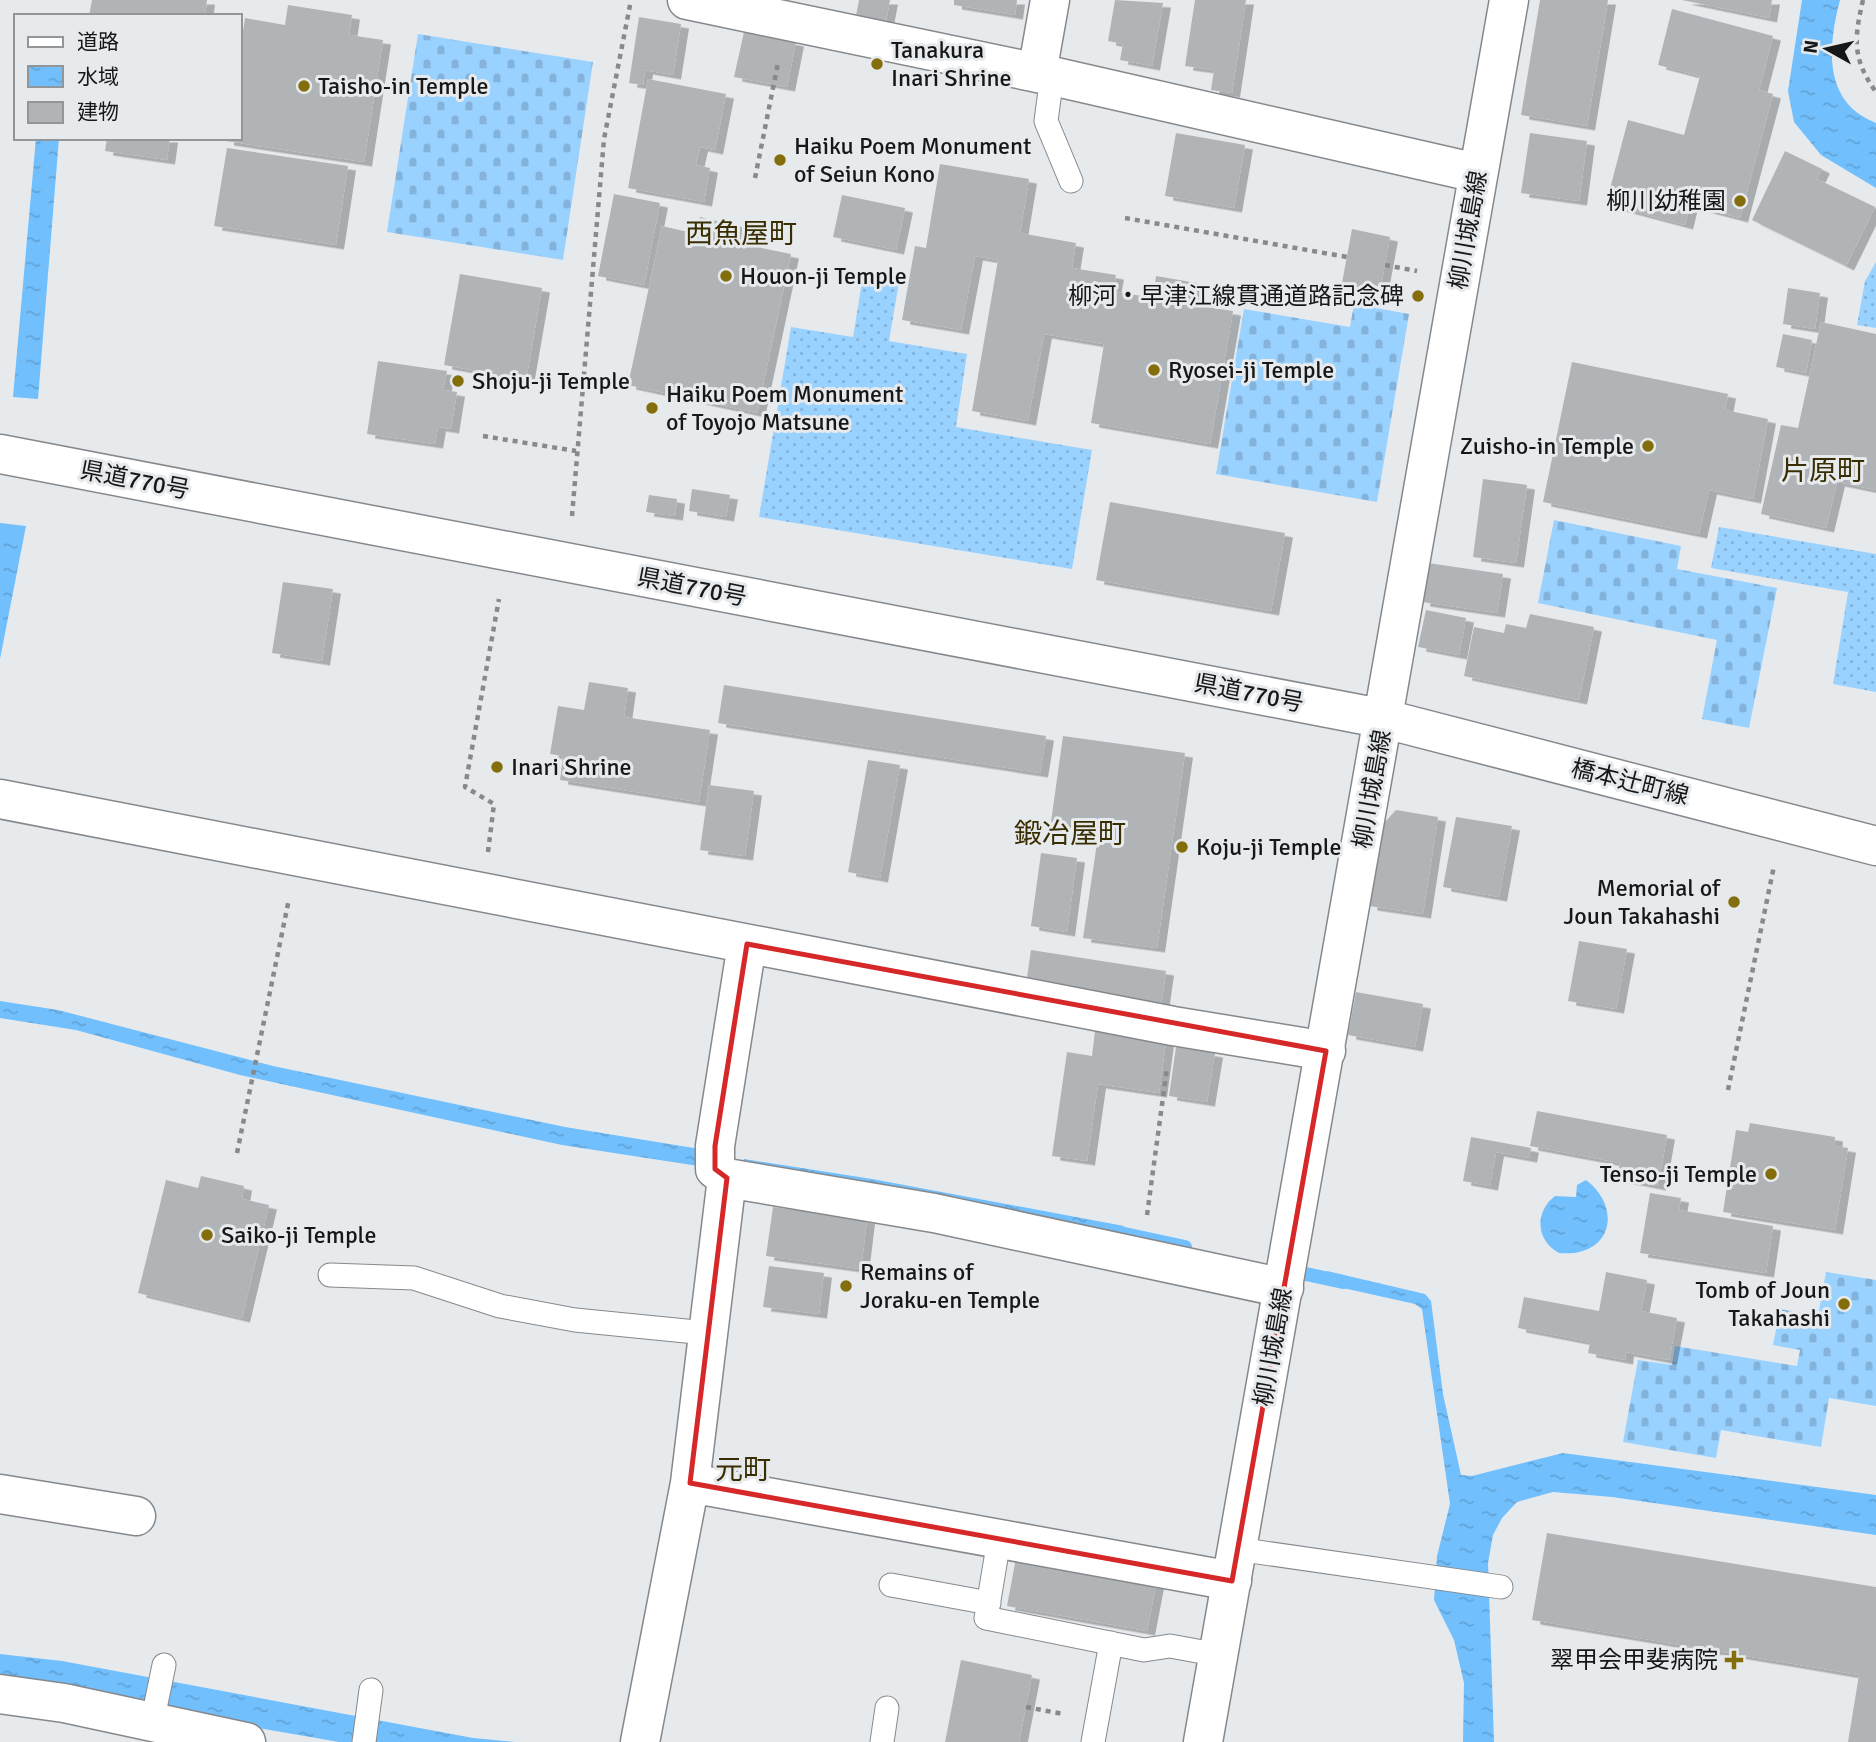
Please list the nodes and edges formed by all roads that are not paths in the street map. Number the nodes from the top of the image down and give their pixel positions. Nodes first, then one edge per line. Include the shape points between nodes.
1 (687, 0) edge
2 (1050, 0) edge
3 (1509, 0) edge
4 (1045, 74) junction
5 (1477, 173) junction
6 (1071, 181) dead end
7 (0, 454) edge
8 (1385, 719) junction
9 (0, 799) edge
10 (1876, 846) edge
11 (747, 944) junction
12 (1326, 1051) junction
13 (719, 1165) junction
14 (1286, 1272) junction
15 (330, 1275) dead end
16 (706, 1333) junction
17 (690, 1483) junction
18 (0, 1494) edge
19 (136, 1516) dead end
20 (999, 1541) junction
21 (1235, 1565) junction
22 (891, 1585) dead end
23 (1501, 1587) dead end
24 (989, 1603) junction
25 (1111, 1643) junction
26 (1219, 1656) junction
27 (164, 1665) dead end
28 (371, 1690) dead end
29 (0, 1694) edge
30 (887, 1708) dead end
31 (153, 1717) junction
32 (246, 1742) edge
33 (364, 1742) edge
34 (640, 1742) edge
35 (882, 1742) edge
36 (1093, 1742) edge
37 (1203, 1742) edge

1 - 4 street
2 - 4 street
3 - 5 street, 柳川城島線
4 - 5 street
4 - 6 lane via 1046,121
5 - 8 street, 柳川城島線
7 - 8 street, 県道770号
8 - 10 street, 橋本辻町線
8 - 12 street, 柳川城島線
9 - 11 street
11 - 12 street
11 - 13 street
12 - 14 street, 柳川城島線
13 - 14 street via 959,1218
13 - 16 street
14 - 21 street, 柳川城島線
15 - 16 lane via 414,1278 500,1306 575,1320
16 - 17 street
17 - 20 street
17 - 34 street
18 - 19 street
20 - 21 street
20 - 24 lane
21 - 23 lane via 1433,1577
21 - 26 street, 柳川城島線
22 - 24 lane
24 - 25 lane via 986,1618
25 - 26 lane via 1144,1650 1170,1646
25 - 36 lane
26 - 37 street, 柳川城島線
27 - 31 lane
28 - 33 lane
29 - 31 street
30 - 35 lane
31 - 32 street

